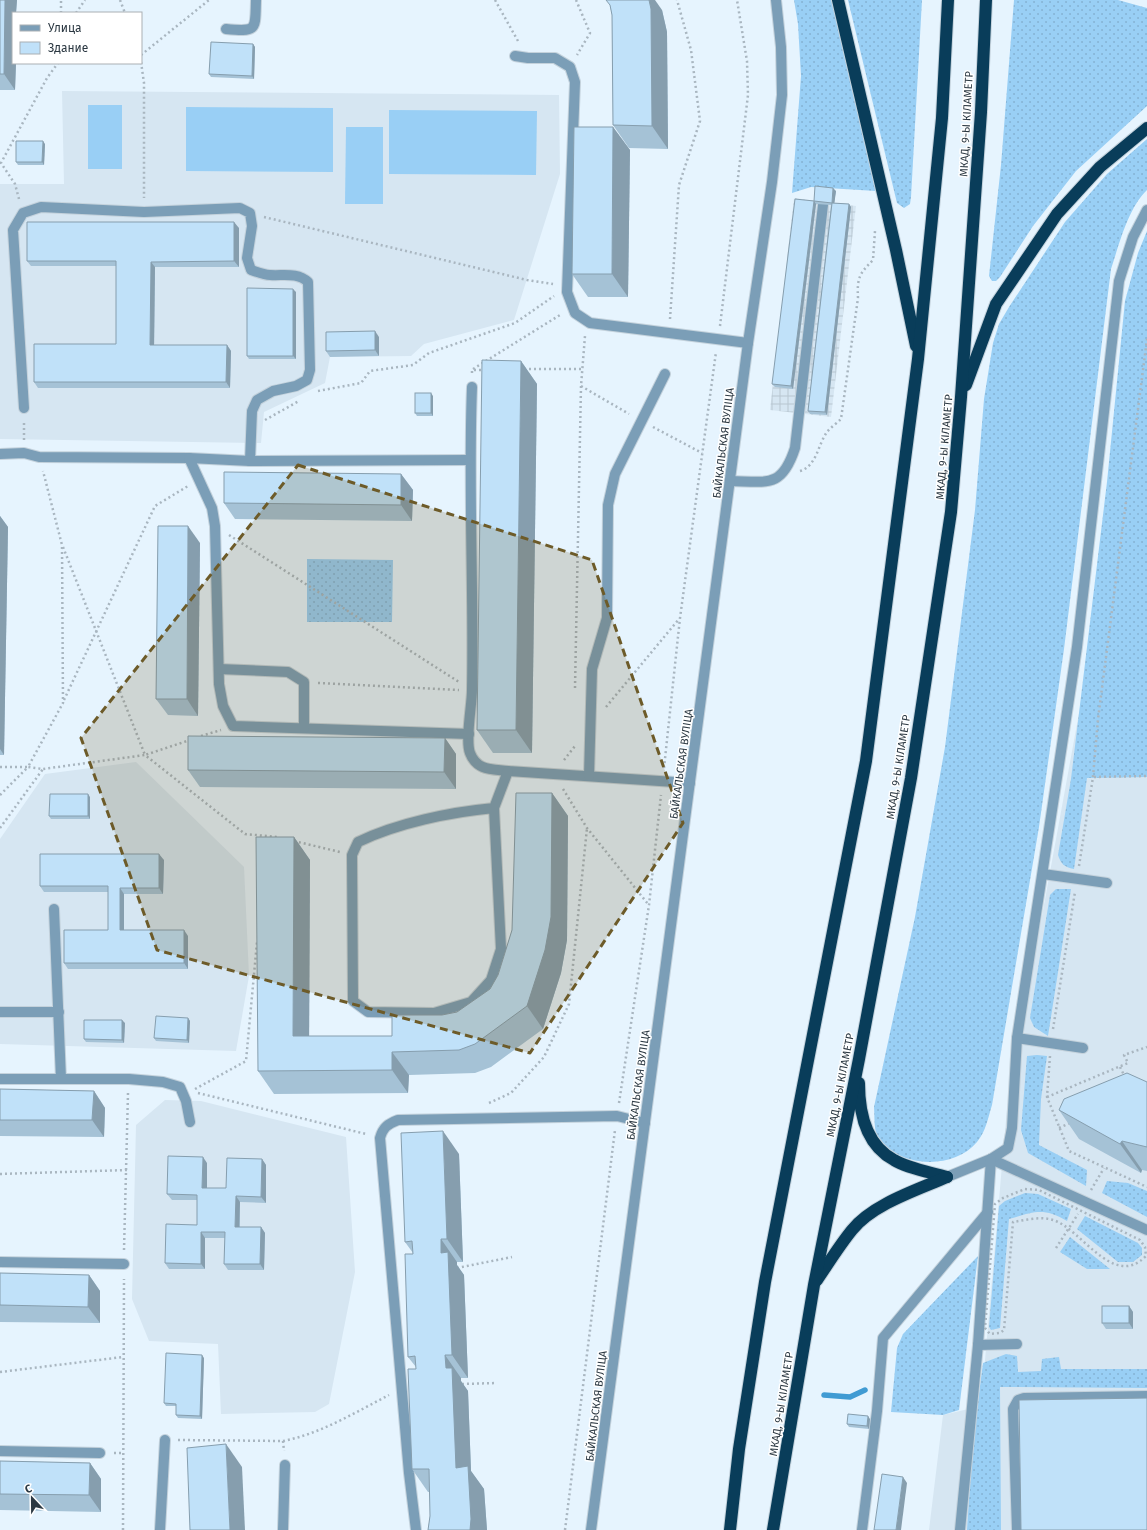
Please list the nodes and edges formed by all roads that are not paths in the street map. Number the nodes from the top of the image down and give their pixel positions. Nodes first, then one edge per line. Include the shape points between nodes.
1 (256, 0) edge
2 (776, 0) edge
3 (838, 0) edge
4 (948, 0) edge
5 (986, 0) edge
6 (226, 29) dead end
7 (515, 56) dead end
8 (1147, 128) edge
9 (823, 205) edge
10 (1147, 210) edge
11 (748, 343) junction
12 (918, 358) junction
13 (665, 374) dead end
14 (472, 387) road end
15 (961, 397) junction
16 (24, 408) dead end
17 (0, 454) edge
18 (188, 458) junction
19 (469, 460) junction
20 (250, 461) junction
21 (731, 481) junction
22 (219, 669) junction
23 (304, 728) junction
24 (469, 734) junction
25 (508, 771) junction
26 (589, 776) junction
27 (690, 783) junction
28 (494, 808) junction
29 (1043, 874) junction
30 (1107, 883) dead end
31 (54, 909) dead end
32 (0, 1012) edge
33 (59, 1012) junction
34 (1016, 1038) junction
35 (1083, 1048) dead end
36 (858, 1058) junction
37 (0, 1079) edge
38 (61, 1079) junction
39 (190, 1122) dead end
40 (645, 1123) junction
41 (991, 1159) junction
42 (947, 1177) junction
43 (988, 1212) junction
44 (1147, 1230) edge
45 (0, 1262) edge
46 (124, 1264) road end
47 (814, 1285) junction
48 (1017, 1344) dead end
49 (978, 1345) junction
50 (1147, 1396) edge
51 (165, 1440) road end
52 (0, 1451) edge
53 (100, 1453) dead end
54 (285, 1465) dead end
55 (160, 1530) edge
56 (283, 1530) edge
57 (416, 1530) edge
58 (592, 1530) edge
59 (730, 1530) edge
60 (773, 1530) edge
61 (862, 1530) edge
62 (960, 1530) edge
63 (1017, 1530) edge

1 - 6 street via 256,24 253,28 247,31
2 - 11 street, БАЙКАЛЬСКАЯ ВУЛІЦА via 781,47 782,95
3 - 12 highway
4 - 12 highway via 942,118
5 - 15 highway, МКАД, 9-Ы КІЛАМЕТР via 981,112
7 - 11 street via 555,58 570,67 575,82 567,286 575,313 596,324
8 - 15 highway via 1100,166 1057,214 996,304
9 - 21 street via 795,448 790,465 781,476 764,482
10 - 29 street via 1132,236 1119,281 1077,648
11 - 21 street, БАЙКАЛЬСКАЯ ВУЛІЦА
12 - 59 highway via 866,761 765,1282 739,1449
13 - 26 street via 615,474 608,505 607,618 592,669
14 - 19 street
15 - 36 highway, МКАД, 9-Ы КІЛАМЕТР via 951,512 911,778
16 - 20 street via 13,230 23,213 41,207 144,212 240,208 250,213 252,226 247,258 251,270 269,275 303,277 308,282 310,370 307,380 296,386 273,391 257,400 252,411
17 - 18 street via 39,457
18 - 20 street
18 - 22 street via 212,508 215,526
19 - 20 street
19 - 24 street via 472,691
21 - 27 street, БАЙКАЛЬСКАЯ ВУЛІЦА
22 - 23 street via 223,706 233,726
22 - 23 street via 288,672 304,682
23 - 24 street
24 - 25 street via 470,752 475,762 483,768
25 - 26 street
25 - 28 street
26 - 27 street
27 - 40 street, БАЙКАЛЬСКАЯ ВУЛІЦА
28 - 28 street via 465,811 377,832 358,842 352,855 353,1001 368,1012 434,1013 471,1002 491,980 501,949
29 - 30 street
29 - 34 street
31 - 33 street
32 - 33 street
33 - 38 street
34 - 35 street
34 - 41 street via 1011,1134 1008,1148
36 - 42 highway via 859,1101 872,1141 878,1149 895,1161
36 - 47 highway, МКАД, 9-Ы КІЛАМЕТР
37 - 38 street
38 - 39 street via 128,1079 163,1082 180,1087 186,1100
40 - 57 street via 617,1116 398,1120 382,1129 380,1138
40 - 58 street, БАЙКАЛЬСКАЯ ВУЛІЦА
41 - 42 street
41 - 43 street
41 - 44 street
42 - 47 highway via 889,1202 862,1220 852,1229
43 - 49 street
43 - 61 street via 884,1338
45 - 46 street
47 - 60 highway, МКАД, 9-Ы КІЛАМЕТР
48 - 49 street
49 - 62 street
50 - 63 street via 1018,1400 1013,1409
51 - 55 street
52 - 53 street
54 - 56 street

